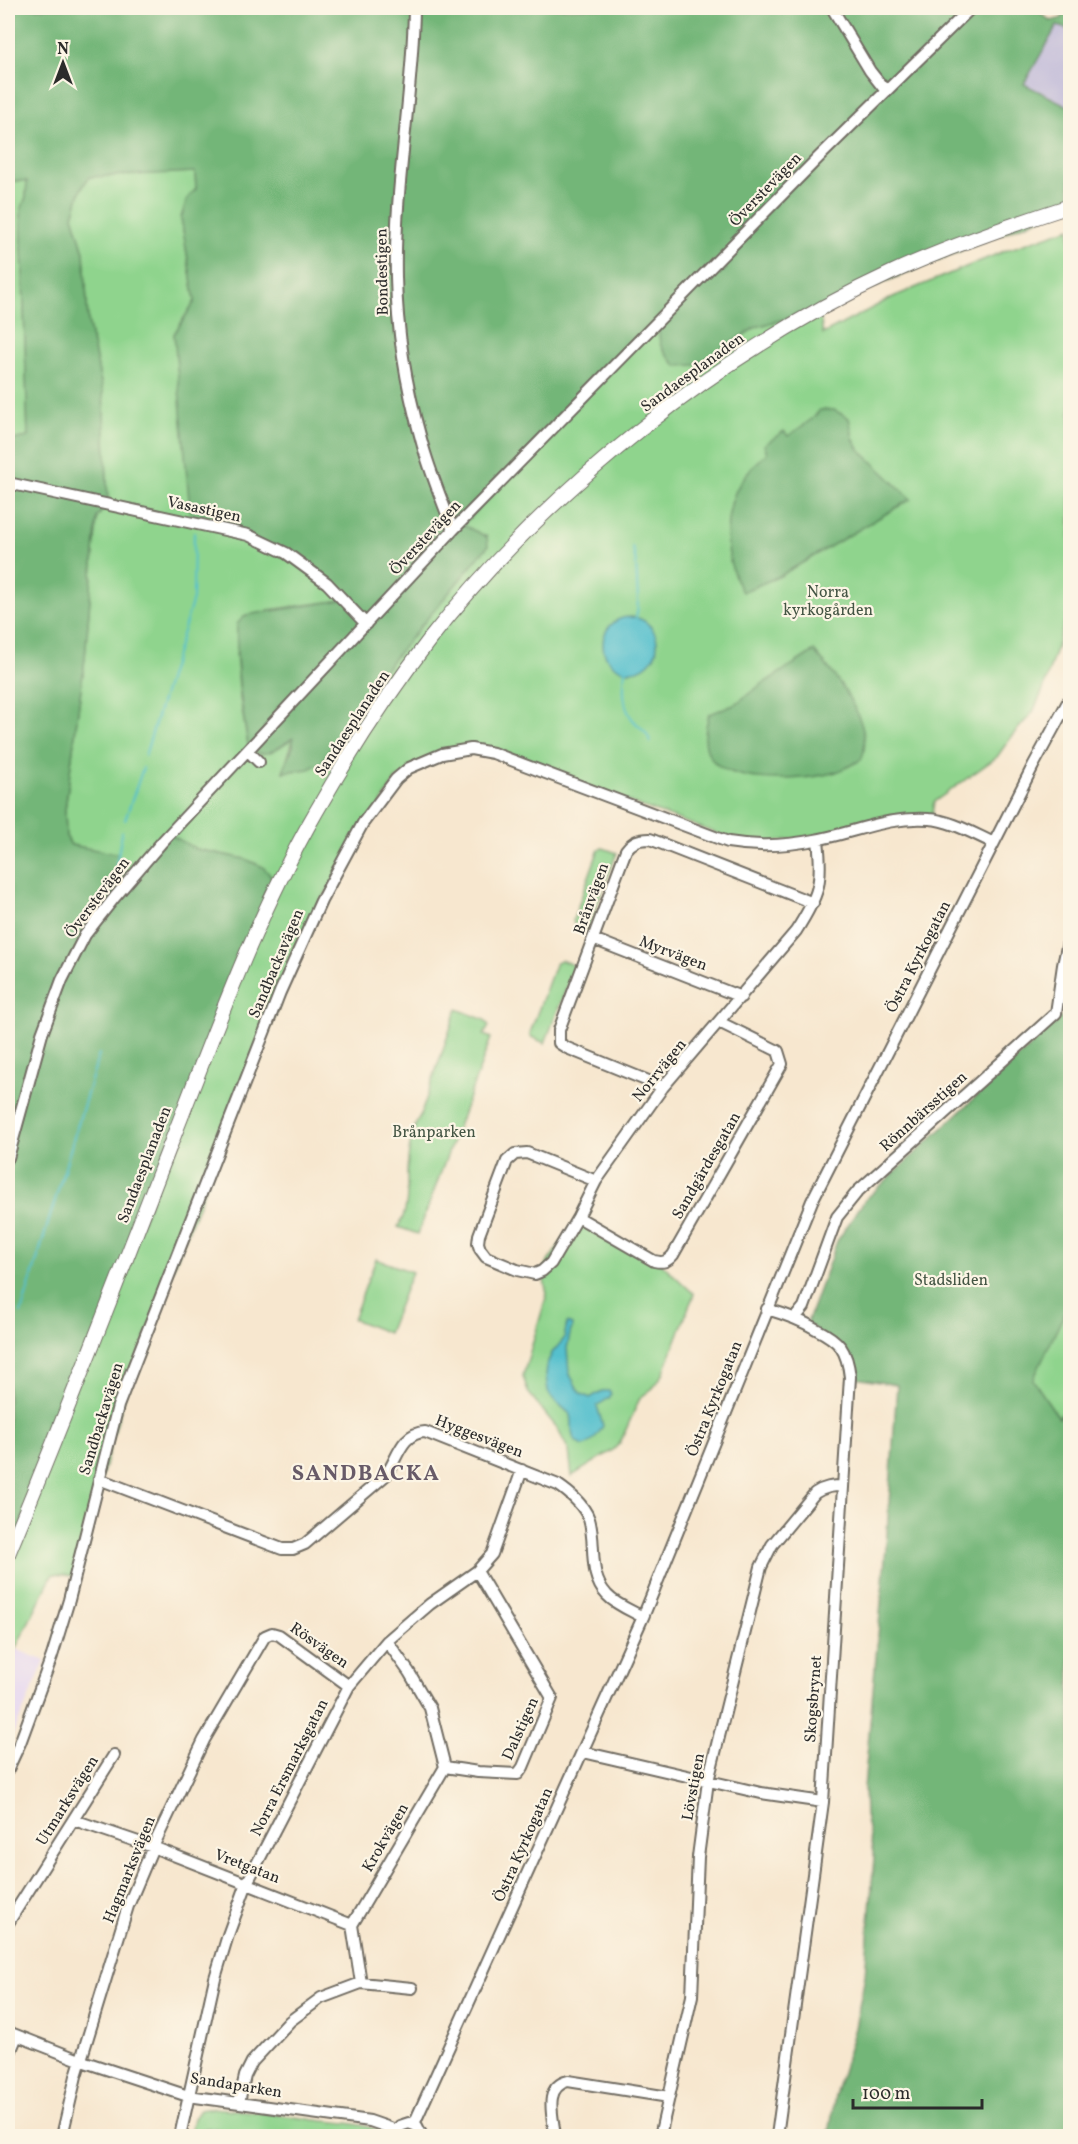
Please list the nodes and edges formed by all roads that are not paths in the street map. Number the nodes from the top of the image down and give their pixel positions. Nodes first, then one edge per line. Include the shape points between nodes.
1 (414, 8) edge
2 (832, 8) edge
3 (971, 8) edge
4 (885, 90) junction
5 (1071, 206) edge
6 (8, 483) edge
7 (453, 530) junction
8 (366, 624) junction
9 (1071, 698) edge
10 (248, 751) junction
11 (259, 762) dead end
12 (818, 840) junction
13 (994, 843) junction
14 (813, 903) junction
15 (1071, 933) edge
16 (593, 939) junction
17 (741, 997) junction
18 (720, 1022) junction
19 (663, 1087) junction
20 (8, 1158) edge
21 (596, 1181) junction
22 (578, 1217) junction
23 (767, 1309) junction
24 (795, 1318) junction
25 (522, 1470) junction
26 (99, 1479) junction
27 (843, 1486) junction
28 (8, 1554) edge
29 (477, 1571) junction
30 (643, 1617) junction
31 (270, 1634) joint
32 (387, 1641) junction
33 (350, 1686) junction
34 (583, 1752) junction
35 (114, 1755) dead end
36 (445, 1767) junction
37 (8, 1769) edge
38 (708, 1781) junction
39 (823, 1802) junction
40 (74, 1821) junction
41 (153, 1846) junction
42 (247, 1883) junction
43 (8, 1923) edge
44 (352, 1925) junction
45 (361, 1983) junction
46 (412, 1988) dead end
47 (12, 2034) edge
48 (8, 2057) edge
49 (82, 2061) junction
50 (189, 2096) junction
51 (669, 2097) junction
52 (239, 2103) junction
53 (414, 2124) junction
54 (396, 2133) edge
55 (62, 2136) edge
56 (180, 2136) edge
57 (422, 2136) edge
58 (555, 2136) edge
59 (660, 2136) edge
60 (777, 2136) edge

1 - 7 street, Bondestigen via 396,227 400,341 421,441
2 - 4 street
3 - 4 street, Överstevägen
4 - 7 street, Överstevägen
5 - 28 main road, Sandaesplanaden via 894,271 754,348 678,401 548,509 489,569 429,640 316,812 278,884
6 - 8 street, Vasastigen via 248,535 286,554 327,583
7 - 8 street, Överstevägen
8 - 10 street, Överstevägen
9 - 13 street, Östra Kyrkogatan
10 - 11 street
10 - 20 street, Överstevägen via 162,842 85,935 62,980 42,1034
12 - 13 street, Sandbackavägen via 896,819 931,819
12 - 14 street, Norrvägen via 820,878
12 - 26 street, Sandbackavägen via 773,846 728,842 493,753 471,749 442,754 396,778 363,824 333,877 280,992 118,1406
13 - 23 street, Östra Kyrkogatan via 822,1180
14 - 16 street, Brånvägen via 650,839 640,839 626,850
14 - 17 street, Norrvägen via 796,931
15 - 24 street, Rönnbärsstigen via 1056,1013 858,1191 837,1217 804,1306
16 - 17 street, Myrvägen
16 - 19 street, Brånvägen via 559,1030 559,1043
17 - 18 street, Norrvägen
18 - 19 street, Norrvägen
18 - 22 street, Sandgärdesgatan via 777,1051 782,1064 673,1255 668,1261 654,1261
19 - 21 street, Norrvägen
21 - 22 street, Norrvägen
21 - 22 street, Norrvägen via 527,1153 515,1154 507,1161 479,1235 480,1249 486,1257 535,1274 551,1263
23 - 24 street, Skogsbrynet
23 - 30 street, Östra Kyrkogatan
24 - 27 street, Skogsbrynet via 830,1335 849,1363
25 - 26 street, Hyggesvägen via 417,1432 408,1437 386,1475 305,1544 293,1549 282,1549
25 - 29 street, Norra Ersmarksgatan via 492,1554
25 - 30 street, Hyggesvägen via 558,1485 578,1501 588,1518 593,1565 601,1587 610,1599
26 - 37 street, Sandbackavägen via 52,1656
27 - 38 street, Lövstigen via 830,1486 815,1493 765,1555
27 - 39 street, Skogsbrynet
29 - 32 street, Norra Ersmarksgatan
29 - 36 street, Dalstigen via 552,1698 518,1774
30 - 34 street, Östra Kyrkogatan
31 - 33 street, Rösvägen via 279,1635
31 - 41 street, Hagmarksvägen via 265,1636 204,1740
32 - 33 street, Norra Ersmarksgatan
32 - 36 street via 430,1708
33 - 42 street, Norra Ersmarksgatan
34 - 38 street
34 - 53 street, Östra Kyrkogatan
35 - 40 street, Utmarksvägen
36 - 44 street, Krokvägen
38 - 39 street
38 - 51 street, Lövstigen via 698,1857 692,1996
39 - 60 street, Skogsbrynet
40 - 41 street, Vretgatan
40 - 43 street, Utmarksvägen
41 - 42 street, Vretgatan
41 - 49 street, Hagmarksvägen via 128,1906
42 - 44 street, Vretgatan
42 - 50 street, Norra Ersmarksgatan via 215,1978
44 - 45 street
45 - 46 street
45 - 52 street via 321,1998 290,2021 252,2062
47 - 48 street
47 - 49 street, Sandaparken
49 - 50 street, Sandaparken
49 - 55 street, Hagmarksvägen
50 - 52 street, Sandaparken
50 - 56 street, Norra Ersmarksgatan
51 - 58 street via 561,2083 551,2095
51 - 59 street, Lövstigen
52 - 54 street, Sandaparken via 370,2121
53 - 54 street via 404,2124
53 - 57 street

